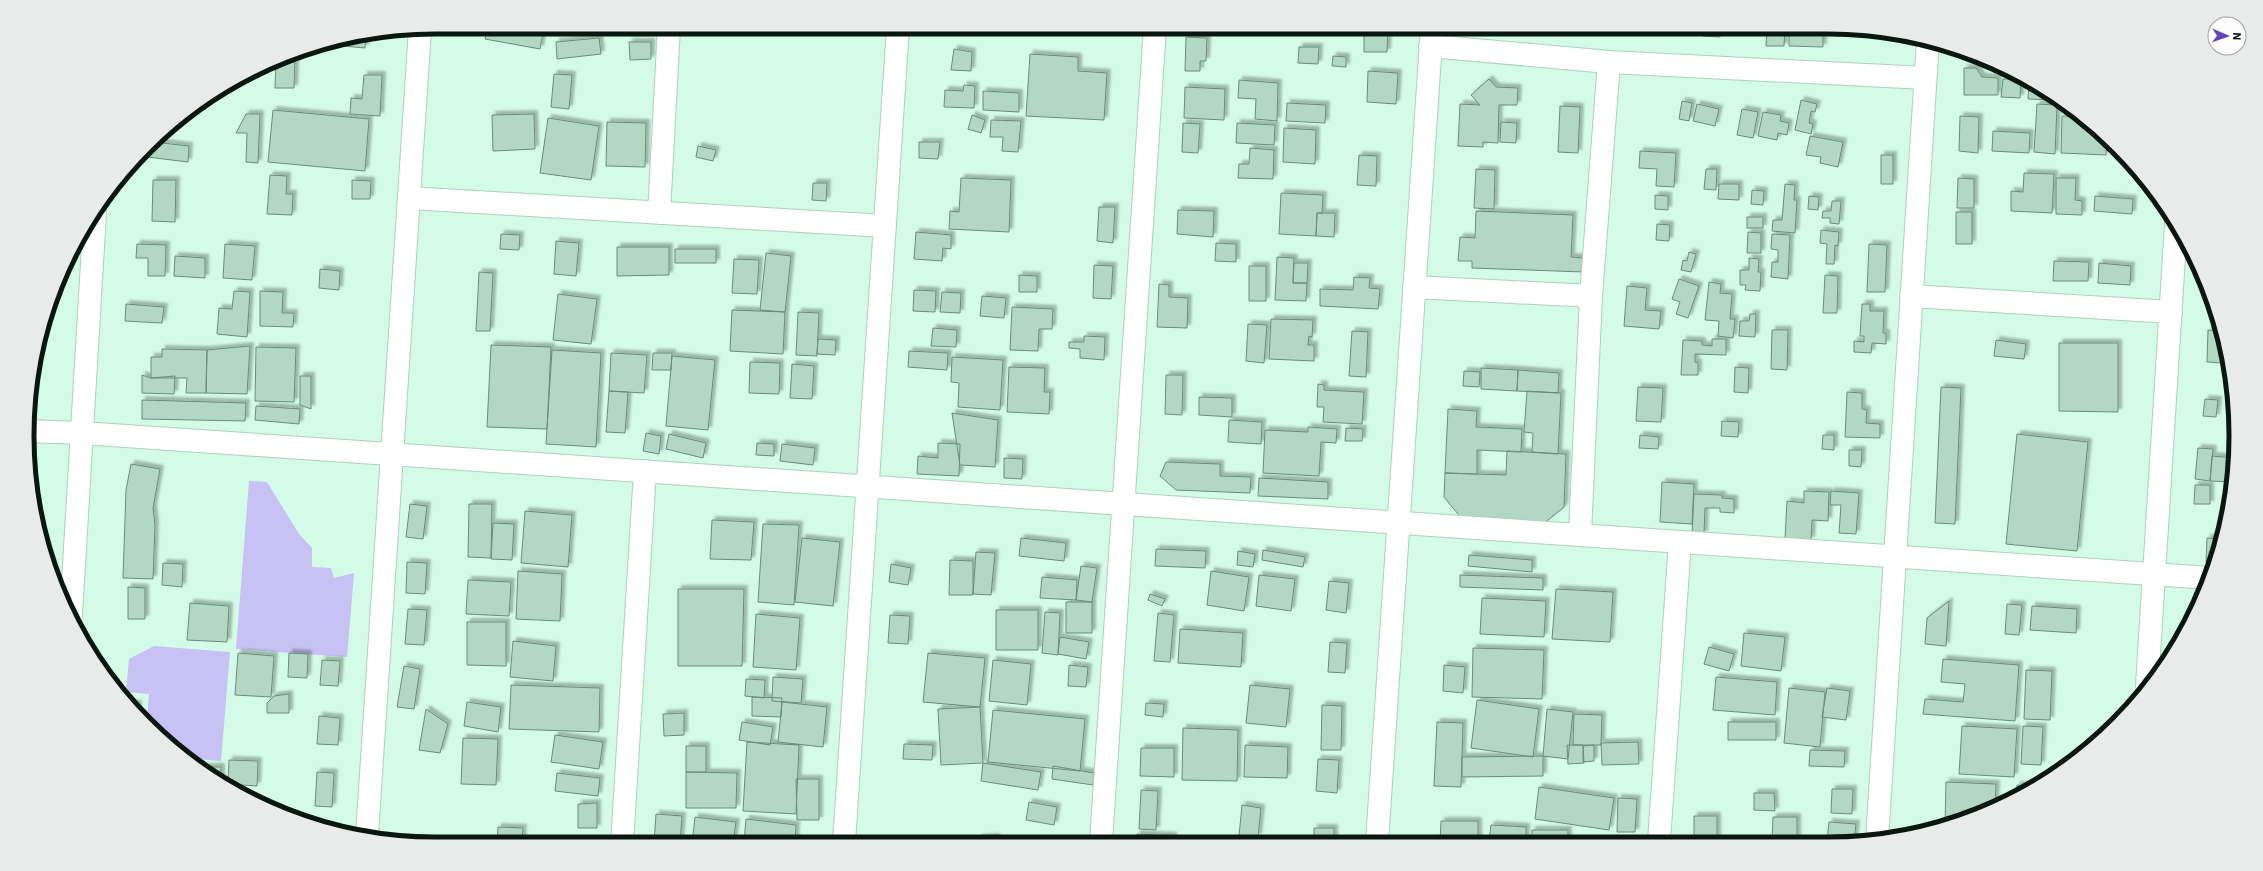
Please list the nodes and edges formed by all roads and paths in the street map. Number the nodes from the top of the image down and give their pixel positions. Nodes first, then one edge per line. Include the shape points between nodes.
1 (669, 34) edge
2 (898, 34) edge
3 (1155, 34) edge
4 (420, 35) edge
5 (1431, 36) edge
6 (1927, 47) edge
7 (1609, 62) junction
8 (1925, 78) junction
9 (409, 198) junction
10 (659, 213) junction
11 (94, 225) edge
12 (885, 226) junction
13 (2175, 236) edge
14 (1414, 287) junction
15 (1591, 296) junction
16 (1911, 296) junction
17 (2171, 312) junction
18 (34, 431) edge
19 (82, 433) junction
20 (392, 454) junction
21 (645, 471) junction
22 (868, 486) junction
23 (1123, 504) junction
24 (1398, 522) junction
25 (1580, 533) junction
26 (1680, 542) junction
27 (1895, 556) junction
28 (2154, 574) junction
29 (2203, 577) edge
30 (71, 603) edge
31 (2146, 679) edge
32 (367, 831) edge
33 (1877, 834) edge
34 (622, 837) edge
35 (844, 837) edge
36 (1101, 837) edge
37 (1377, 837) edge
38 (1659, 837) edge

1 - 10 street
2 - 12 street
3 - 23 street
4 - 9 street
5 - 7 street
5 - 14 street
6 - 8 street
7 - 8 street
7 - 15 street
8 - 16 street
9 - 10 street
9 - 20 street
10 - 12 street
11 - 19 street
12 - 22 street
13 - 17 street
14 - 15 street
14 - 24 street
15 - 25 street
16 - 17 street
16 - 27 street
17 - 28 street
18 - 19 street
19 - 20 street
19 - 30 street
20 - 21 street
20 - 32 street
21 - 22 street
21 - 34 street
22 - 23 street
22 - 35 street
23 - 24 street
23 - 36 street
24 - 25 street
24 - 37 street
25 - 26 street
26 - 27 street
26 - 38 street
27 - 28 street
27 - 33 street
28 - 29 street
28 - 31 street

